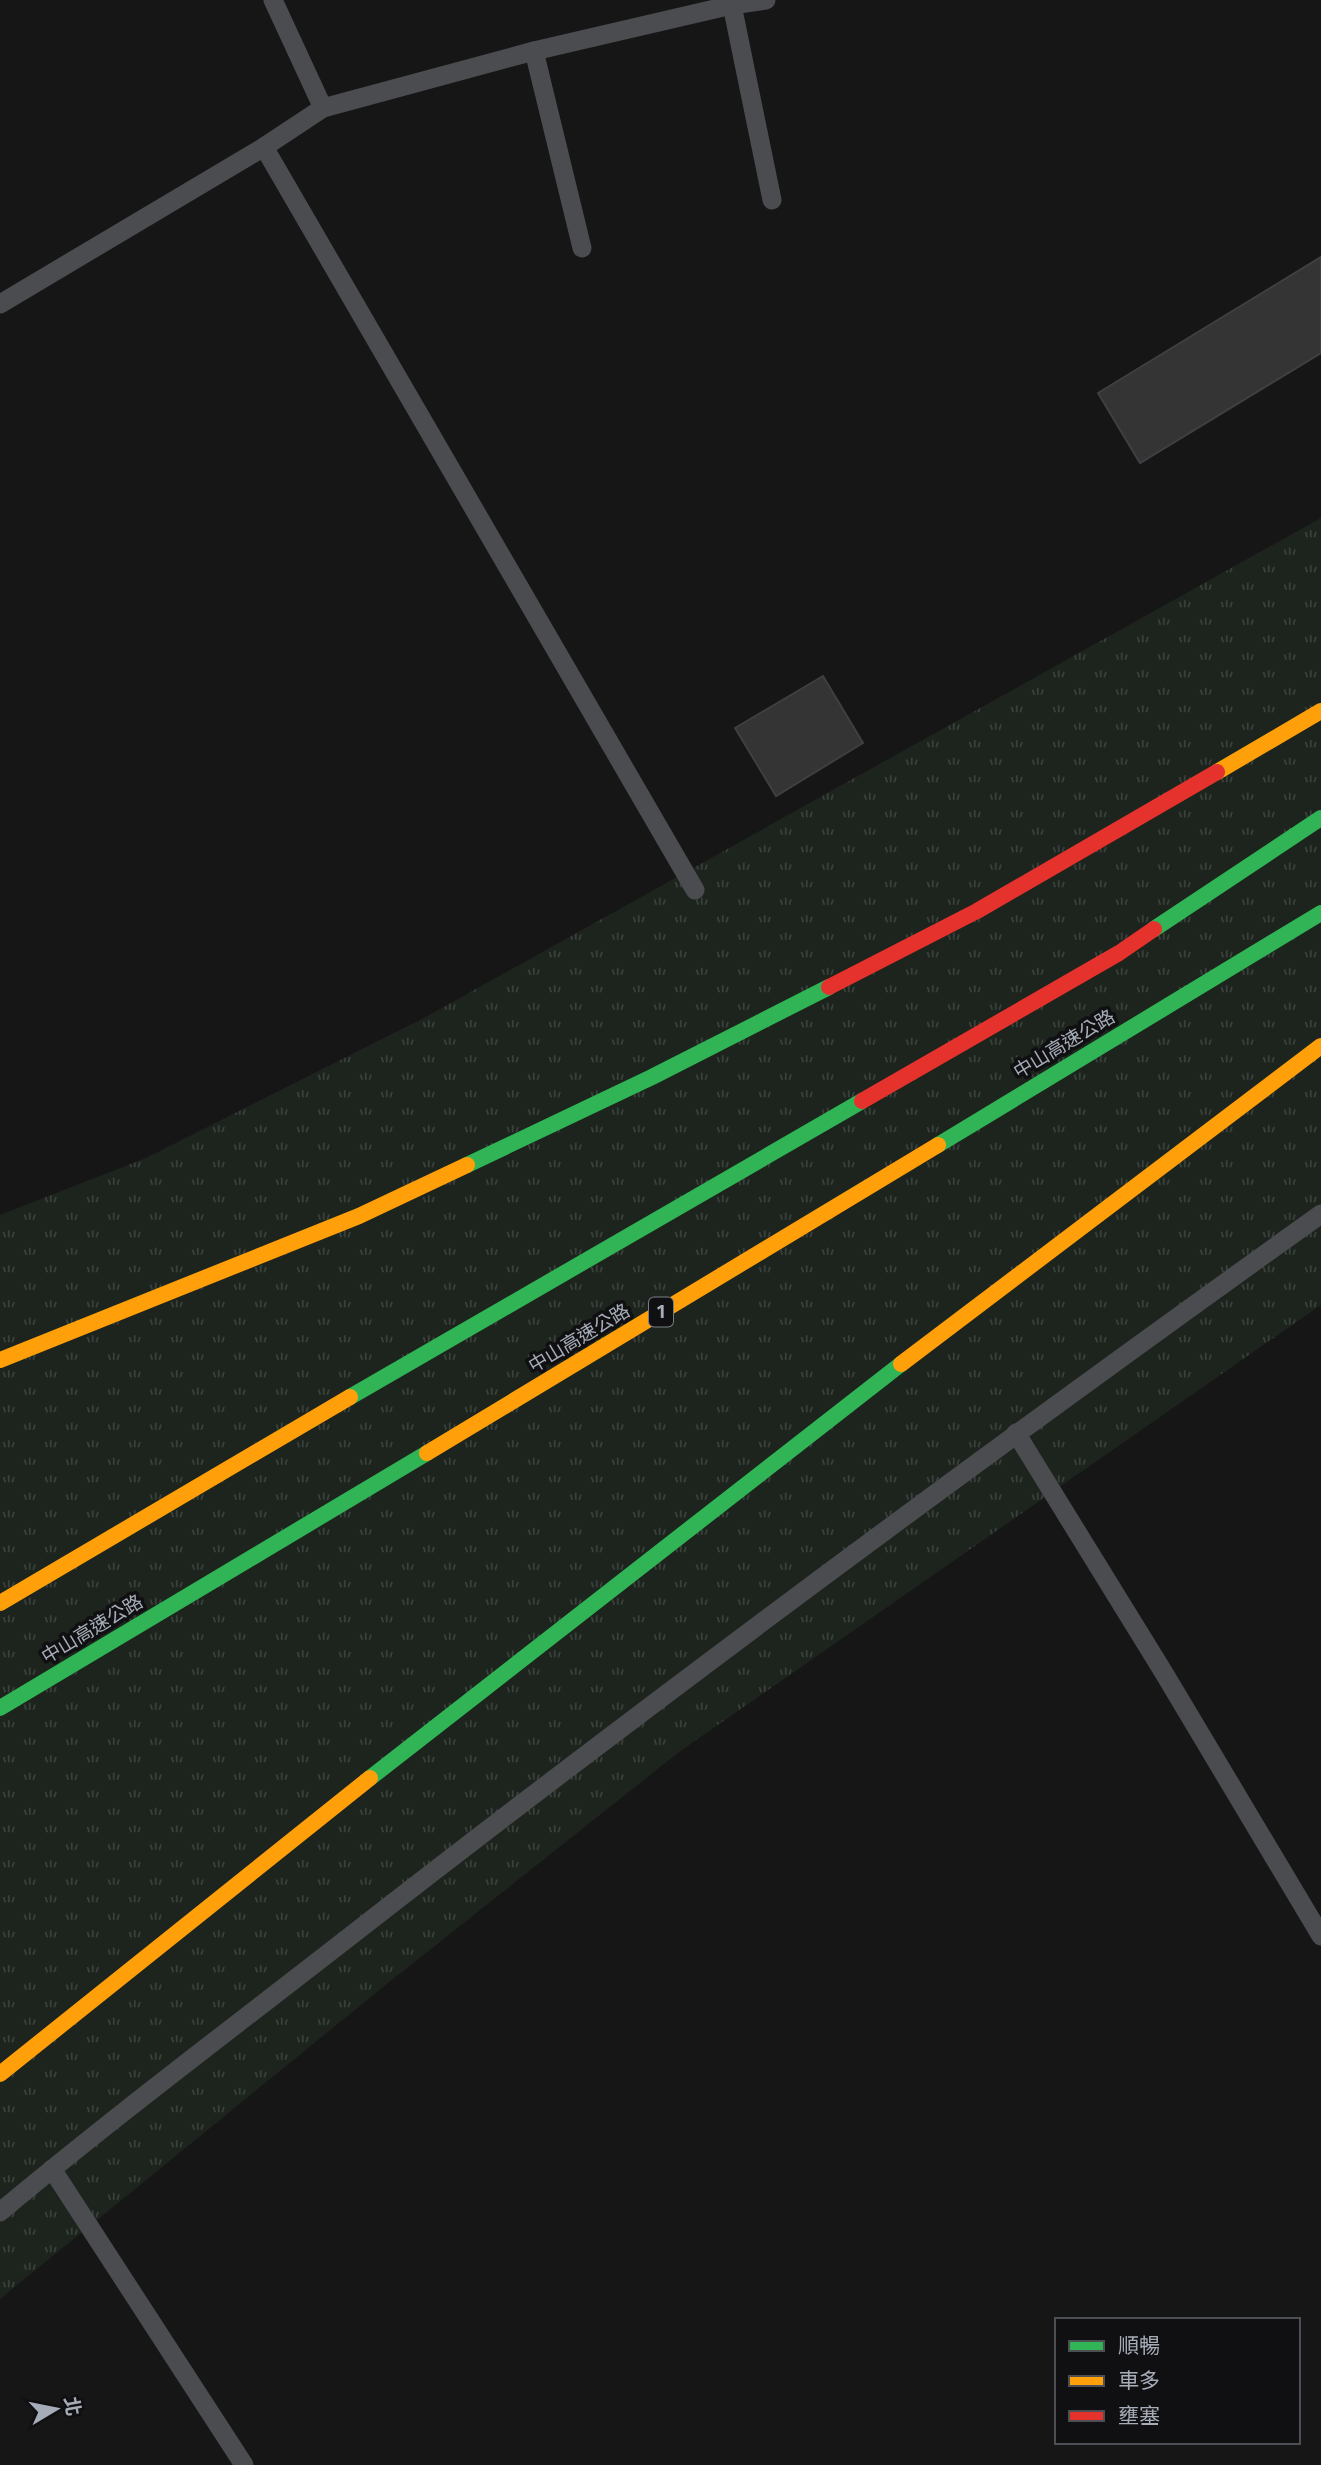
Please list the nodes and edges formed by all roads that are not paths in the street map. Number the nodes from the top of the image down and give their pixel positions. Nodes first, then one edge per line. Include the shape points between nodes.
1 (274, 0) edge
2 (766, 0) edge
3 (732, 5) junction
4 (534, 51) junction
5 (323, 108) junction
6 (264, 147) junction
7 (772, 200) dead end
8 (582, 248) dead end
9 (0, 304) edge
10 (1321, 711) edge
11 (1321, 818) edge
12 (695, 890) dead end
13 (1321, 913) edge
14 (1321, 1046) edge
15 (1321, 1214) edge
16 (0, 1360) edge
17 (1016, 1433) junction
18 (0, 1603) edge
19 (0, 1708) edge
20 (1321, 1936) edge
21 (0, 2074) edge
22 (52, 2169) junction
23 (0, 2212) edge
24 (244, 2465) edge

1 - 5 lane
2 - 3 lane
3 - 4 lane
3 - 7 lane
4 - 5 lane
4 - 8 lane
5 - 6 lane
6 - 9 lane
6 - 12 lane
10 - 16 highway via 977,911 652,1077 359,1216
11 - 18 highway via 1119,953 541,1284
13 - 19 highway, 中山高速公路 / 1
14 - 21 highway via 650,1557
15 - 17 lane
17 - 20 lane
17 - 22 lane via 554,1777
22 - 23 lane
22 - 24 lane

